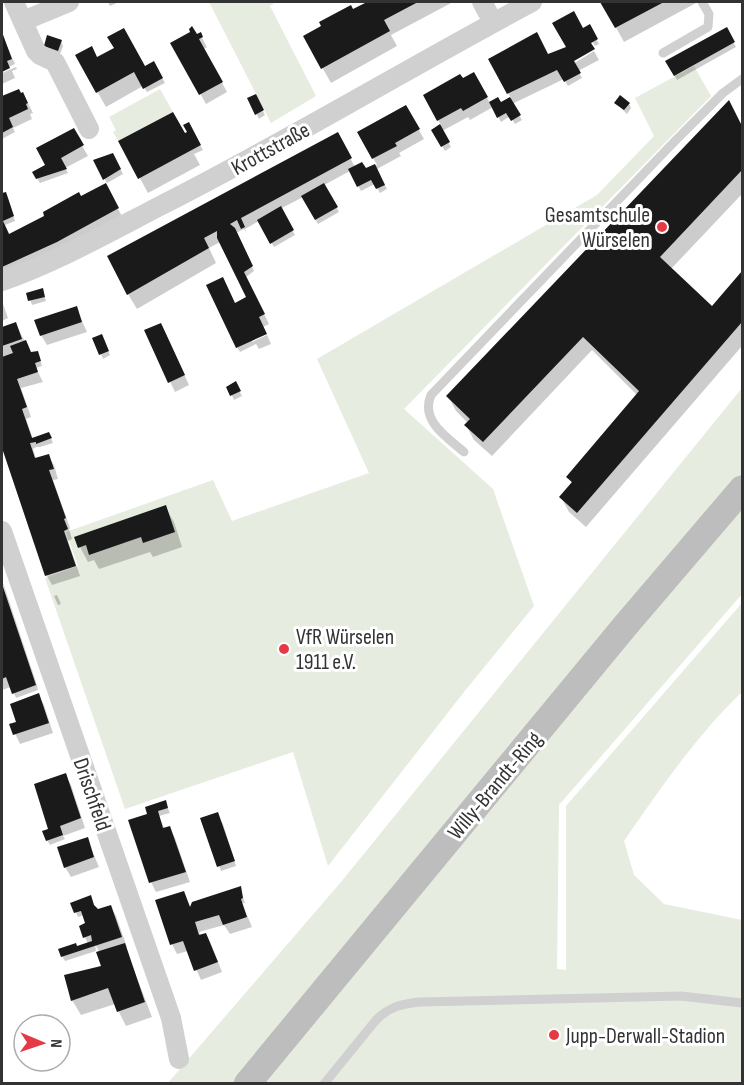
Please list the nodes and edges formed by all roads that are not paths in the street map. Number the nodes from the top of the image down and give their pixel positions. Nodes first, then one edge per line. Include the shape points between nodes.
1 (14, 2) edge
2 (69, 2) edge
3 (482, 2) edge
4 (532, 2) edge
5 (702, 2) edge
6 (23, 21) junction
7 (493, 22) junction
8 (663, 53) dead end
9 (742, 79) edge
10 (89, 129) dead end
11 (2, 281) edge
12 (464, 452) dead end
13 (742, 489) edge
14 (2, 531) edge
15 (742, 1003) edge
16 (179, 1059) dead end
17 (247, 1083) edge
18 (324, 1083) edge

1 - 6 street
2 - 6 street
3 - 7 street
4 - 7 street, Krottstraße
5 - 8 lane via 709,14 708,27
6 - 10 street via 36,51 55,62
7 - 11 street, Krottstraße via 183,195 40,267
9 - 12 lane via 674,142 431,395 429,417
13 - 17 main road, Willy-Brandt-Ring
14 - 16 street, Drischfeld via 171,1018
15 - 18 lane via 681,996 399,1004 376,1020

